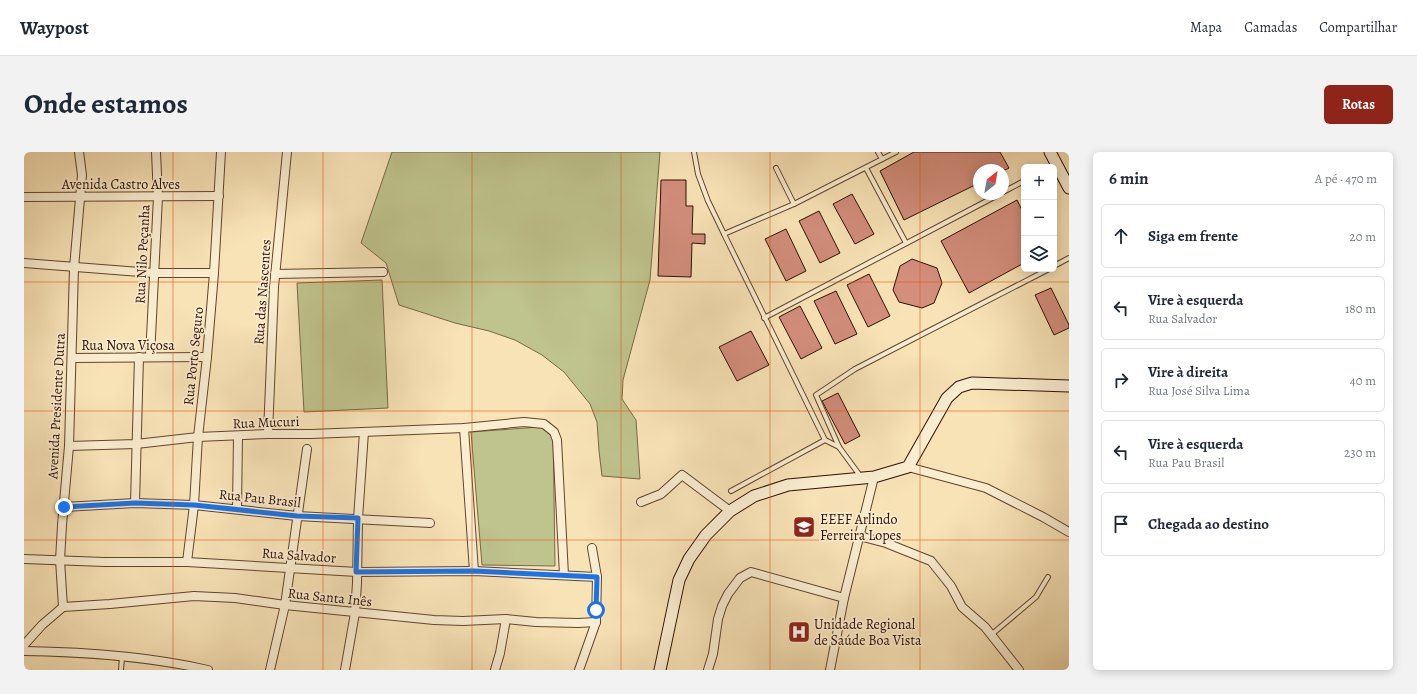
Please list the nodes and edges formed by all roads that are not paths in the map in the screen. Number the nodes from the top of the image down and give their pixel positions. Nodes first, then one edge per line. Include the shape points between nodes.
1 (79, 152) edge
2 (156, 152) edge
3 (222, 152) edge
4 (287, 152) edge
5 (694, 152) edge
6 (878, 152) edge
7 (896, 152) edge
8 (1050, 152) edge
9 (882, 159) junction
10 (1053, 164) edge
11 (776, 168) dead end
12 (866, 168) junction
13 (1057, 170) edge
14 (1021, 183) edge
15 (1069, 188) edge
16 (1009, 189) edge
17 (219, 196) junction
18 (24, 197) edge
19 (80, 197) junction
20 (158, 197) junction
21 (988, 200) edge
22 (794, 204) junction
23 (724, 234) junction
24 (906, 243) junction
25 (1069, 258) edge
26 (24, 263) edge
27 (1057, 264) edge
28 (74, 268) junction
29 (383, 272) dead end
30 (1043, 272) edge
31 (154, 273) junction
32 (214, 273) junction
33 (275, 274) junction
34 (764, 318) junction
35 (139, 357) junction
36 (150, 357) junction
37 (207, 357) junction
38 (72, 358) junction
39 (1069, 386) edge
40 (464, 428) junction
41 (364, 432) junction
42 (268, 434) junction
43 (238, 436) junction
44 (198, 437) junction
45 (825, 440) junction
46 (136, 444) junction
47 (69, 446) junction
48 (839, 447) junction
49 (307, 449) dead end
50 (908, 467) junction
51 (874, 477) junction
52 (861, 478) junction
53 (732, 491) dead end
54 (641, 502) dead end
55 (135, 503) junction
56 (194, 505) junction
57 (64, 507) junction
58 (237, 509) junction
59 (730, 510) junction
60 (297, 516) junction
61 (358, 518) junction
62 (430, 523) dead end
63 (1069, 532) edge
64 (859, 536) junction
65 (592, 548) dead end
66 (24, 558) edge
67 (60, 560) junction
68 (187, 562) junction
69 (290, 567) junction
70 (474, 571) junction
71 (356, 572) junction
72 (564, 575) junction
73 (597, 577) junction
74 (1048, 577) dead end
75 (844, 598) junction
76 (285, 605) junction
77 (63, 607) junction
78 (355, 613) junction
79 (506, 620) junction
80 (596, 622) junction
81 (991, 635) junction
82 (24, 645) edge
83 (24, 651) edge
84 (122, 656) junction
85 (1018, 668) edge
86 (121, 670) edge
87 (208, 670) edge
88 (270, 670) edge
89 (345, 670) edge
90 (494, 670) edge
91 (579, 670) edge
92 (660, 670) edge
93 (708, 670) edge
94 (830, 670) edge
95 (1008, 670) edge

1 - 19 street, Avenida Presidente Dutra via 82,175
2 - 20 street, Rua Nilo Peçanha
3 - 17 street, Rua Porto Seguro
4 - 33 street, Rua das Nascentes
5 - 23 lane via 698,174
6 - 9 lane
7 - 9 lane
8 - 10 street
9 - 12 lane
11 - 22 lane
12 - 22 lane
12 - 24 lane
13 - 15 street
14 - 16 lane
17 - 20 street, Avenida Castro Alves
17 - 32 street, Rua Porto Seguro
18 - 19 street, Avenida Castro Alves
19 - 20 street, Avenida Castro Alves
19 - 28 street, Avenida Presidente Dutra
20 - 31 street, Rua Nilo Peçanha
21 - 24 lane
22 - 23 lane
23 - 34 lane
24 - 34 lane
25 - 27 lane
26 - 28 street
28 - 31 street
28 - 38 street, Avenida Presidente Dutra
29 - 33 street
30 - 48 lane via 855,369 816,395
31 - 32 street
31 - 36 street, Rua Nilo Peçanha
32 - 37 street, Rua Porto Seguro
33 - 42 street, Rua das Nascentes
34 - 45 lane
35 - 36 street, Rua Nova Viçosa
35 - 38 street, Rua Nova Viçosa
35 - 46 street
36 - 37 street, Rua Nova Viçosa
37 - 44 street, Rua Porto Seguro
38 - 47 street, Avenida Presidente Dutra
39 - 50 street via 972,383 959,387 948,398
40 - 41 street, Rua Mucuri
40 - 70 street
40 - 72 street, Rua Mucuri via 524,422 544,424 554,432 557,440
41 - 42 street, Rua Mucuri
41 - 61 street
42 - 43 street, Rua Mucuri
43 - 44 street, Rua Mucuri
43 - 58 street
44 - 46 street, Rua Mucuri
44 - 56 street, Rua Porto Seguro
45 - 48 lane
45 - 53 lane
46 - 47 street, Rua Mucuri
46 - 55 street
47 - 57 street, Avenida Presidente Dutra
48 - 52 lane
49 - 60 street
50 - 51 street
50 - 63 street via 986,488
51 - 52 street
51 - 64 street
52 - 59 street via 788,485 754,496
54 - 59 street via 661,494 682,475
55 - 56 street, Rua Pau Brasil
55 - 57 street, Rua Pau Brasil
56 - 58 street, Rua Pau Brasil
56 - 68 street, Rua Porto Seguro
57 - 67 street, Avenida Presidente Dutra
58 - 60 street, Rua Pau Brasil
59 - 92 street via 706,535 689,559 679,580
60 - 61 street, Rua Pau Brasil
60 - 69 street
61 - 62 street, Rua Pau Brasil
61 - 71 street
64 - 75 street
64 - 81 street via 886,543 931,561 951,586 962,607 985,626
65 - 73 street
66 - 67 street, Rua Salvador
67 - 68 street, Rua Salvador
67 - 77 street, Avenida Presidente Dutra
68 - 69 street, Rua Salvador
69 - 71 street, Rua Salvador
69 - 76 street
70 - 71 street, Rua Salvador
70 - 72 street, Rua Salvador
71 - 78 street
72 - 73 street, Rua Salvador
73 - 80 street
74 - 81 lane via 1036,597
75 - 93 street via 751,572 740,578 728,594 718,619
75 - 94 street
76 - 77 street, Rua Santa Inês via 235,598 194,596
76 - 78 street, Rua Santa Inês
76 - 88 street
77 - 82 street
78 - 79 street, Rua Santa Inês via 434,620
78 - 89 street
79 - 80 street, Rua Santa Inês
79 - 90 street
80 - 91 street
81 - 85 street
83 - 84 street
84 - 86 lane
84 - 87 street via 136,656
85 - 95 street

